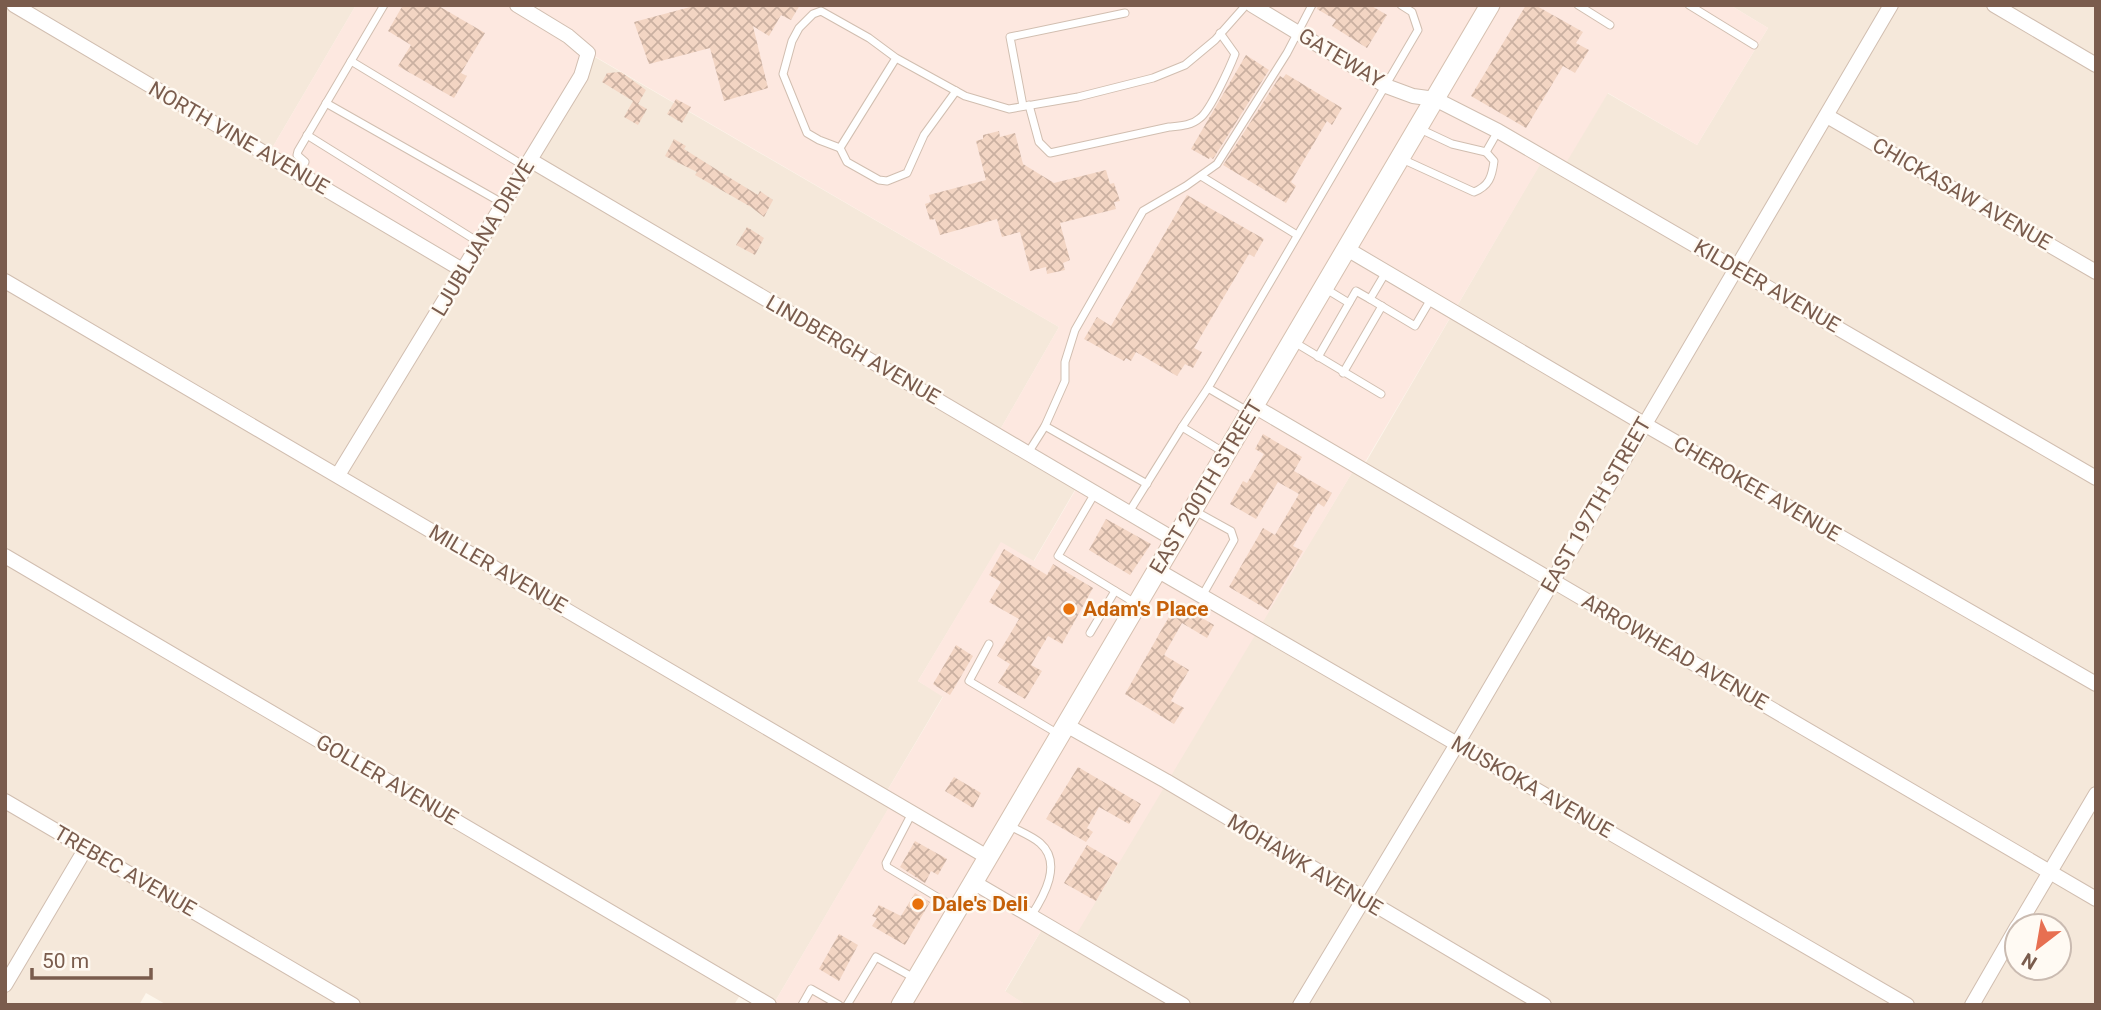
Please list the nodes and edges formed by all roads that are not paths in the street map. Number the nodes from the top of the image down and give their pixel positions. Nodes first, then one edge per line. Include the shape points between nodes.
1 (13, 5) edge
2 (384, 5) edge
3 (517, 5) edge
4 (1246, 5) edge
5 (1252, 5) edge
6 (1312, 5) edge
7 (1401, 5) edge
8 (1490, 5) edge
9 (1578, 5) edge
10 (1689, 5) edge
11 (1891, 5) edge
12 (1994, 5) edge
13 (538, 11) edge
14 (1125, 13) dead end
15 (1610, 25) dead end
16 (1299, 32) junction
17 (1220, 33) junction
18 (1754, 45) dead end
19 (896, 58) junction
20 (351, 61) junction
21 (2096, 65) edge
22 (1386, 86) junction
23 (956, 91) junction
24 (1435, 99) junction
25 (326, 103) junction
26 (1026, 106) junction
27 (1828, 116) junction
28 (1418, 128) junction
29 (1498, 131) junction
30 (307, 135) junction
31 (840, 148) junction
32 (1486, 152) junction
33 (1400, 158) junction
34 (528, 164) junction
35 (299, 173) junction
36 (1201, 176) junction
37 (504, 204) junction
38 (1297, 235) junction
39 (481, 243) junction
40 (1346, 249) junction
41 (1736, 268) junction
42 (464, 271) junction
43 (1386, 272) junction
44 (2096, 272) edge
45 (5, 281) edge
46 (1324, 288) junction
47 (1370, 299) junction
48 (1431, 299) junction
49 (1349, 303) junction
50 (1382, 306) junction
51 (1292, 341) junction
52 (1318, 357) junction
53 (1343, 373) junction
54 (1208, 388) junction
55 (1381, 394) dead end
56 (1252, 410) junction
57 (1644, 424) junction
58 (1045, 426) junction
59 (1182, 427) junction
60 (1028, 453) junction
61 (1226, 454) junction
62 (338, 475) junction
63 (2096, 478) edge
64 (1147, 484) junction
65 (1096, 493) junction
66 (1193, 510) junction
67 (1129, 512) junction
68 (1175, 540) junction
69 (5, 556) edge
70 (1157, 570) junction
71 (1553, 580) junction
72 (1115, 591) junction
73 (1202, 596) junction
74 (1137, 604) junction
75 (1090, 633) dead end
76 (989, 644) dead end
77 (2096, 684) edge
78 (1063, 730) junction
79 (1457, 744) junction
80 (2096, 794) edge
81 (5, 802) edge
82 (912, 813) junction
83 (1008, 825) junction
84 (86, 848) junction
85 (989, 858) junction
86 (2049, 872) junction
87 (973, 882) junction
88 (2096, 899) edge
89 (1364, 900) junction
90 (957, 909) junction
91 (2026, 912) edge
92 (1031, 916) junction
93 (2003, 951) edge
94 (916, 979) junction
95 (5, 985) edge
96 (353, 1005) edge
97 (769, 1005) edge
98 (802, 1005) edge
99 (839, 1005) edge
100 (848, 1005) edge
101 (901, 1005) edge
102 (1183, 1005) edge
103 (1300, 1005) edge
104 (1545, 1005) edge
105 (1907, 1005) edge
106 (1972, 1005) edge

1 - 35 street, NORTH VINE AVENUE
2 - 20 lane
3 - 13 street
4 - 17 lane
5 - 16 street, GATEWAY
6 - 16 lane
7 - 22 lane via 1412,12 1418,30
8 - 24 street, EAST 200TH STREET
9 - 15 lane
10 - 18 lane
11 - 27 street, EAST 197TH STREET
12 - 21 street
13 - 34 street, LJUBLJANA DRIVE via 588,53 581,76
14 - 26 lane via 1010,37
16 - 22 street, GATEWAY
16 - 36 lane via 1217,164
17 - 26 lane via 1185,65 1153,78
17 - 26 lane via 1235,54 1202,118 1185,126 1050,153 1039,142
19 - 23 lane
19 - 31 lane
19 - 31 lane via 821,11 799,29 783,74 807,133
20 - 25 lane
20 - 34 lane
22 - 24 street, GATEWAY
22 - 38 lane
23 - 26 lane via 1009,109
23 - 31 lane via 923,135 906,173 879,180 847,162
24 - 28 street, EAST 200TH STREET
24 - 29 street, KILDEER AVENUE
25 - 30 lane
25 - 37 lane
27 - 41 street, EAST 197TH STREET
27 - 44 street, CHICKASAW AVENUE
28 - 32 lane via 1451,144
28 - 33 street, EAST 200TH STREET
29 - 32 lane
29 - 41 street, KILDEER AVENUE
30 - 35 lane via 297,155 305,162
30 - 39 lane
32 - 33 lane via 1494,161 1493,173 1485,187 1474,192
33 - 40 street, EAST 200TH STREET
34 - 37 street, LJUBLJANA DRIVE
34 - 60 street, LINDBERGH AVENUE
35 - 42 street, NORTH VINE AVENUE
36 - 38 lane
36 - 58 lane via 1143,211 1075,330 1065,362 1066,381
37 - 39 street, LJUBLJANA DRIVE
38 - 54 lane
39 - 42 street, LJUBLJANA DRIVE
40 - 43 street, CHEROKEE AVENUE
40 - 46 street, EAST 200TH STREET
41 - 57 street, EAST 197TH STREET
41 - 63 street, KILDEER AVENUE
42 - 62 street, LJUBLJANA DRIVE
43 - 47 lane
43 - 48 street, CHEROKEE AVENUE
45 - 62 street, MILLER AVENUE
46 - 49 lane
46 - 51 street, EAST 200TH STREET
47 - 49 lane via 1356,291
47 - 50 lane
48 - 50 lane via 1415,326
48 - 57 street, CHEROKEE AVENUE
49 - 52 lane
50 - 53 lane
51 - 52 lane
51 - 56 street, EAST 200TH STREET
52 - 53 lane
53 - 55 lane
54 - 56 lane
54 - 59 lane
56 - 61 street, EAST 200TH STREET
56 - 71 street, ARROWHEAD AVENUE
57 - 71 street, EAST 197TH STREET
57 - 77 street, CHEROKEE AVENUE
58 - 60 lane
58 - 64 lane
59 - 61 lane
59 - 64 lane
60 - 65 street, LINDBERGH AVENUE
61 - 66 street, EAST 200TH STREET
62 - 82 street, MILLER AVENUE
64 - 67 lane
65 - 67 street, LINDBERGH AVENUE
65 - 72 lane via 1058,556
66 - 68 street, EAST 200TH STREET
66 - 73 lane via 1234,535
67 - 68 street, LINDBERGH AVENUE
68 - 70 street, EAST 200TH STREET
69 - 97 street, GOLLER AVENUE
70 - 73 street, MUSKOKA AVENUE
70 - 74 street, EAST 200TH STREET
71 - 79 street, EAST 197TH STREET
71 - 86 street, ARROWHEAD AVENUE
72 - 74 lane
72 - 75 lane
73 - 79 street, MUSKOKA AVENUE
74 - 78 street, EAST 200TH STREET
76 - 78 lane via 969,681
78 - 83 street, EAST 200TH STREET
78 - 89 street, MOHAWK AVENUE via 1166,781
79 - 89 street, EAST 197TH STREET
79 - 105 street, MUSKOKA AVENUE
80 - 86 street
81 - 84 street, TREBEC AVENUE
82 - 85 street, MILLER AVENUE
82 - 90 lane via 887,867
83 - 85 street, EAST 200TH STREET
83 - 92 lane via 1049,854 1048,889
84 - 95 street
84 - 96 street, TREBEC AVENUE
85 - 87 street, EAST 200TH STREET
86 - 88 street, ARROWHEAD AVENUE
86 - 91 street
87 - 90 street, EAST 200TH STREET
87 - 92 street
89 - 103 street, EAST 197TH STREET
89 - 104 street, MOHAWK AVENUE
90 - 94 street, EAST 200TH STREET
92 - 102 street
93 - 106 street
94 - 100 lane via 876,957
94 - 101 street, EAST 200TH STREET
98 - 99 lane via 811,989

